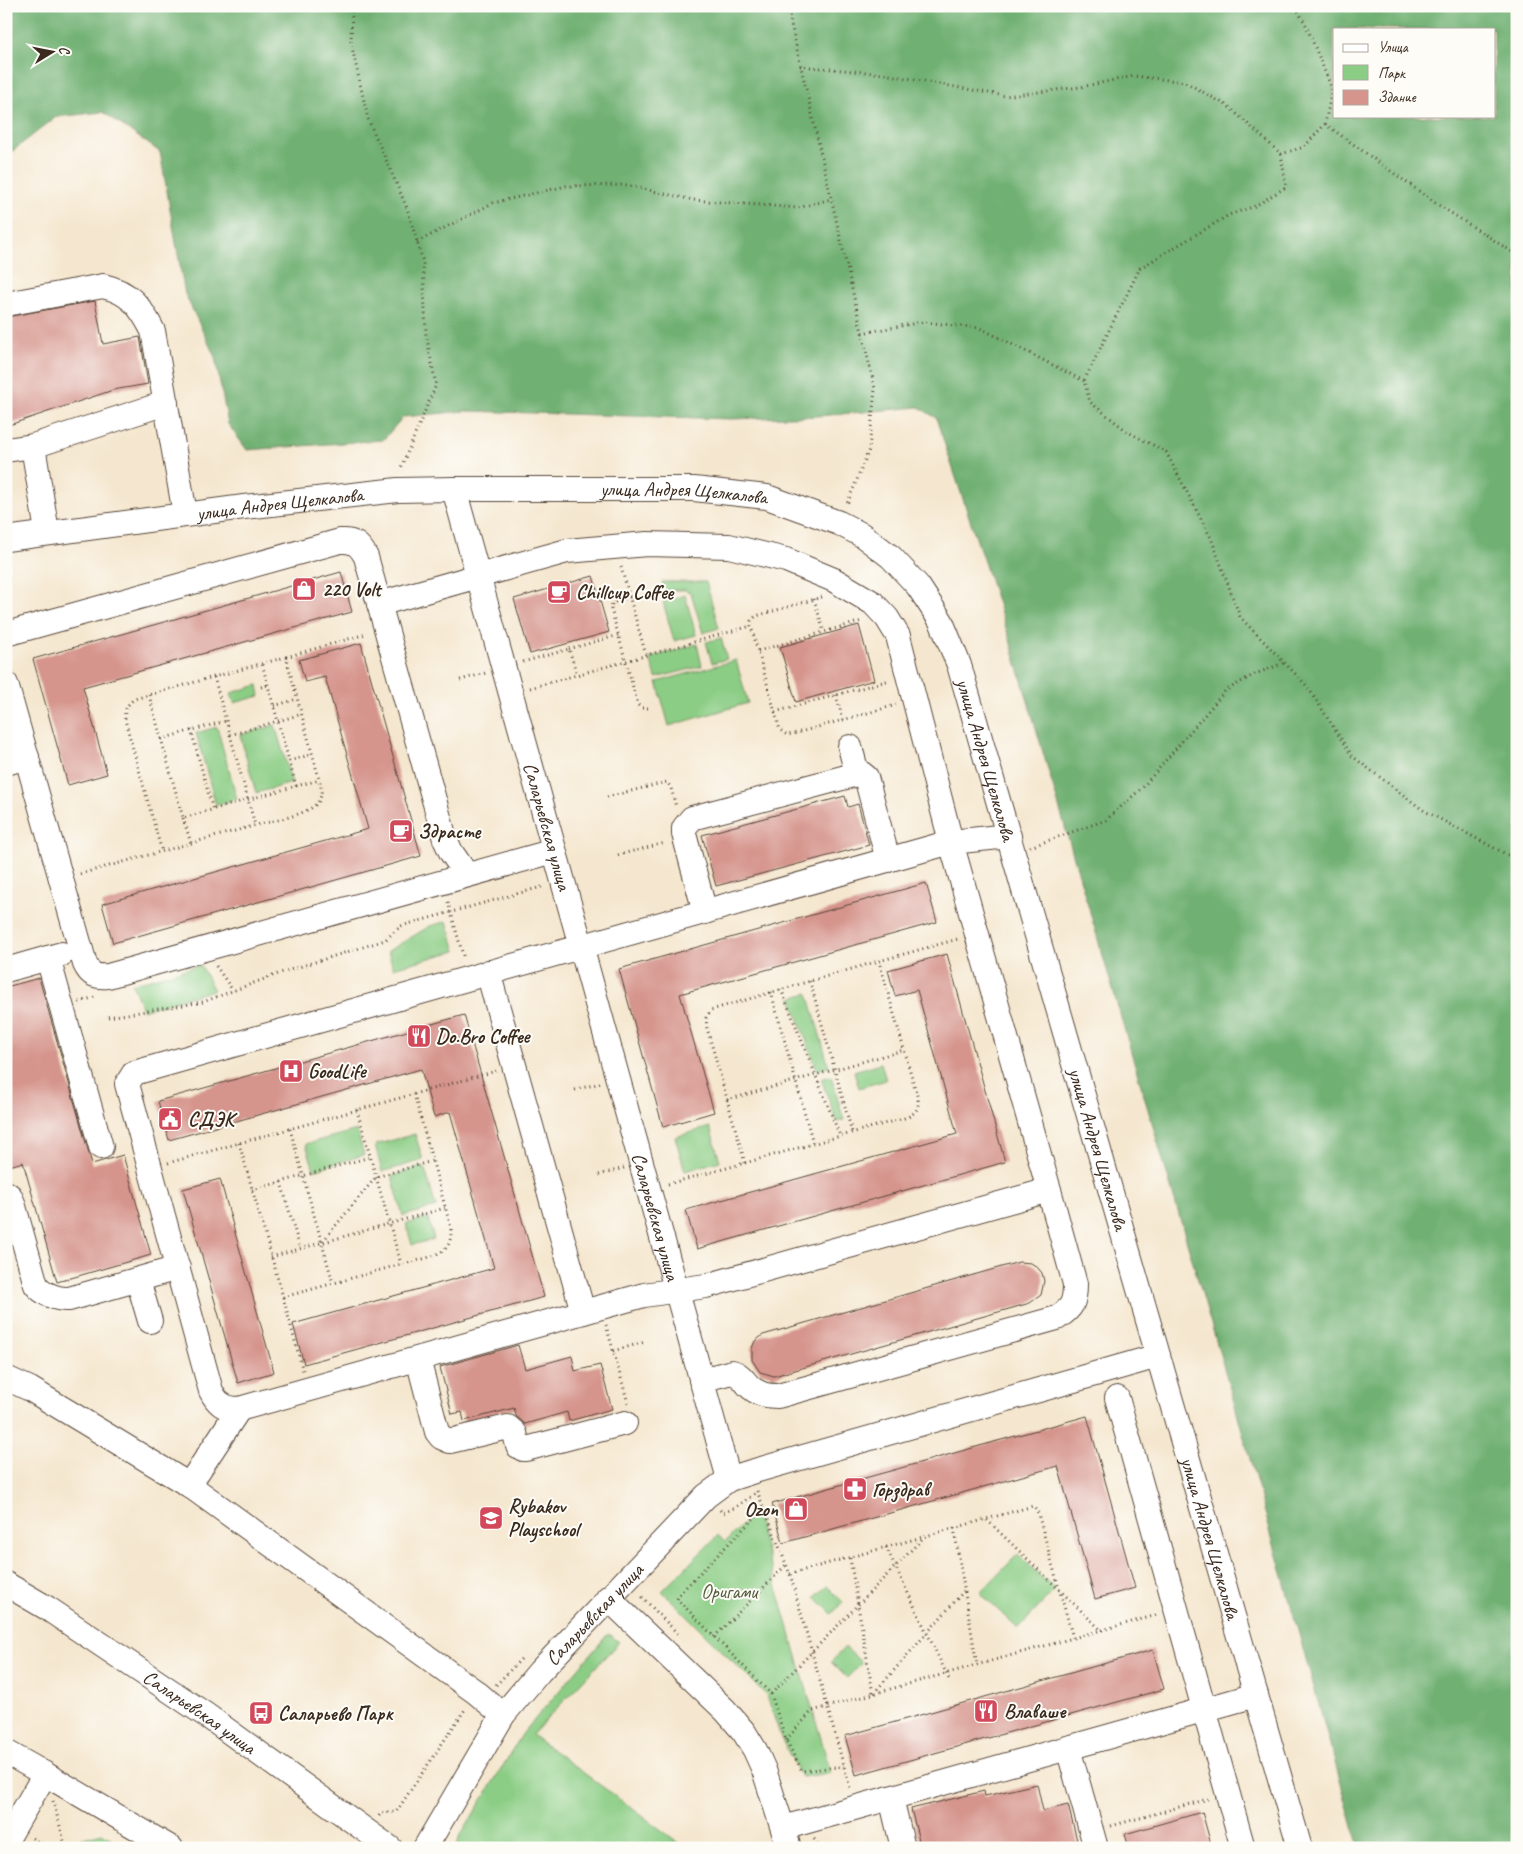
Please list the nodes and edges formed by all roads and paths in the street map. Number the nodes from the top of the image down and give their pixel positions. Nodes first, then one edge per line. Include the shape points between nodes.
1 (352, 6) edge
2 (787, 6) edge
3 (1295, 6) edge
4 (800, 66) junction
5 (1325, 124) junction
6 (1281, 154) junction
7 (831, 199) junction
8 (417, 242) junction
9 (1517, 256) edge
10 (6, 304) edge
11 (862, 333) junction
12 (1084, 381) junction
13 (166, 403) junction
14 (33, 446) junction
15 (6, 450) edge
16 (397, 476) dead end
17 (454, 489) junction
18 (185, 514) junction
19 (839, 523) junction
20 (47, 532) junction
21 (6, 538) edge
22 (615, 545) junction
23 (478, 576) junction
24 (850, 589) junction
25 (630, 597) junction
26 (814, 599) junction
27 (379, 604) junction
28 (884, 615) junction
29 (750, 626) junction
30 (824, 632) junction
31 (6, 634) edge
32 (619, 635) junction
33 (359, 636) dead end
34 (569, 649) junction
35 (758, 651) junction
36 (646, 655) junction
37 (286, 657) junction
38 (626, 661) junction
39 (1284, 663) junction
40 (262, 664) junction
41 (513, 665) junction
42 (576, 675) junction
43 (908, 675) junction
44 (214, 677) junction
45 (460, 680) dead end
46 (6, 684) edge
47 (268, 685) junction
48 (261, 687) dead end
49 (529, 688) dead end
50 (149, 695) junction
51 (836, 695) junction
52 (297, 699) junction
53 (914, 700) junction
54 (274, 706) junction
55 (648, 708) dead end
56 (775, 712) junction
57 (302, 714) junction
58 (843, 720) junction
59 (226, 721) junction
60 (278, 721) junction
61 (191, 730) junction
62 (230, 734) junction
63 (161, 739) junction
64 (850, 747) dead end
65 (313, 754) junction
66 (16, 760) edge
67 (289, 761) junction
68 (857, 773) junction
69 (320, 780) junction
70 (296, 786) junction
71 (607, 797) dead end
72 (248, 800) junction
73 (213, 810) junction
74 (184, 818) junction
75 (255, 825) junction
76 (684, 836) junction
77 (951, 842) junction
78 (191, 843) junction
79 (1011, 844) junction
80 (554, 851) junction
81 (162, 852) junction
82 (618, 856) dead end
83 (888, 860) junction
84 (1517, 860) edge
85 (93, 871) dead end
86 (466, 876) junction
87 (562, 881) junction
88 (443, 882) junction
89 (451, 912) junction
90 (705, 912) junction
91 (977, 934) junction
92 (581, 946) junction
93 (80, 949) junction
94 (205, 949) junction
95 (48, 958) junction
96 (879, 961) junction
97 (6, 970) edge
98 (479, 975) junction
99 (810, 981) junction
100 (781, 989) junction
101 (233, 991) junction
102 (771, 992) junction
103 (108, 1017) dead end
104 (904, 1050) junction
105 (834, 1069) junction
106 (482, 1075) dead end
107 (815, 1075) junction
108 (796, 1080) junction
109 (414, 1094) junction
110 (727, 1100) junction
111 (357, 1110) junction
112 (290, 1129) junction
113 (852, 1132) junction
114 (840, 1136) junction
115 (239, 1143) junction
116 (813, 1144) junction
117 (102, 1147) dead end
118 (370, 1157) junction
119 (176, 1161) dead end
120 (432, 1161) junction
121 (745, 1163) junction
122 (303, 1176) junction
123 (376, 1177) junction
124 (679, 1181) dead end
125 (281, 1182) junction
126 (252, 1190) junction
127 (1049, 1190) junction
128 (6, 1193) edge
129 (446, 1208) junction
130 (390, 1224) junction
131 (322, 1243) junction
132 (300, 1249) junction
133 (271, 1257) junction
134 (401, 1264) junction
135 (178, 1268) junction
136 (138, 1280) junction
137 (333, 1283) junction
138 (676, 1290) junction
139 (282, 1297) junction
140 (592, 1310) junction
141 (150, 1321) dead end
142 (646, 1342) dead end
143 (613, 1351) junction
144 (1158, 1356) junction
145 (418, 1358) junction
146 (301, 1365) dead end
147 (6, 1378) edge
148 (701, 1380) junction
149 (1117, 1398) dead end
150 (239, 1409) junction
151 (627, 1415) joint
152 (729, 1479) junction
153 (189, 1485) junction
154 (764, 1508) junction
155 (723, 1513) dead end
156 (986, 1519) junction
157 (954, 1528) junction
158 (925, 1536) junction
159 (886, 1547) junction
160 (850, 1558) junction
161 (786, 1564) junction
162 (896, 1567) junction
163 (790, 1574) junction
164 (6, 1584) edge
165 (964, 1590) junction
166 (1059, 1590) junction
167 (608, 1598) junction
168 (858, 1605) junction
169 (1144, 1618) dead end
170 (1101, 1630) junction
171 (927, 1632) junction
172 (714, 1637) junction
173 (1073, 1638) junction
174 (812, 1652) junction
175 (977, 1665) junction
176 (947, 1674) junction
177 (949, 1679) dead end
178 (771, 1694) junction
179 (873, 1694) junction
180 (1256, 1696) junction
181 (827, 1707) junction
182 (1205, 1710) junction
183 (503, 1715) junction
184 (786, 1740) junction
185 (1068, 1748) junction
186 (6, 1752) edge
187 (844, 1766) junction
188 (45, 1774) junction
189 (1228, 1794) junction
190 (891, 1798) junction
191 (855, 1808) junction
192 (786, 1838) edge
193 (1094, 1840) edge
194 (6, 1841) edge
195 (66, 1848) edge
196 (171, 1848) edge
197 (390, 1848) edge
198 (425, 1848) edge
199 (903, 1848) edge
200 (1243, 1848) edge
201 (1300, 1848) edge

1 - 8 path via 351,43 368,119 407,208
2 - 4 path
3 - 5 path via 1332,89
4 - 6 path via 884,74 1005,96 1081,87 1134,76 1185,82 1228,106
4 - 7 path
5 - 6 path via 1304,147
5 - 9 path
6 - 12 path via 1286,187 1255,206 1229,215 1140,268
7 - 8 path via 798,208 693,200 626,185 566,186 493,203
7 - 11 path
8 - 16 path via 423,262 426,334 436,385
10 - 13 street via 103,286 117,289 130,297 145,314 153,331
11 - 12 path via 923,322 980,328
11 - 19 path via 875,389 869,450
12 - 39 path via 1090,402 1128,432 1166,452 1211,538 1240,617
13 - 14 street
13 - 18 street
14 - 15 street
14 - 20 street
17 - 18 street, улица Андрея Щелкалова via 398,490
17 - 19 street, улица Андрея Щелкалова via 694,489 767,497
17 - 23 street, Саларьевская улица
18 - 20 street, улица Андрея Щелкалова
19 - 79 street, улица Андрея Щелкалова via 891,557 918,586 941,621 959,665
20 - 21 street, улица Андрея Щелкалова
22 - 23 street via 567,551
22 - 24 street via 729,546 786,560
22 - 25 path
23 - 27 street
23 - 41 street, Саларьевская улица
24 - 26 path
24 - 28 street via 873,603
25 - 32 path via 615,601 611,606
25 - 36 path
26 - 29 path via 756,616
26 - 30 path
27 - 31 street via 361,547 349,540 340,540
27 - 86 street via 445,839
28 - 30 path
28 - 43 street via 898,636
29 - 35 path
29 - 36 path
30 - 35 path
32 - 34 path
32 - 38 path
33 - 37 path
34 - 41 path
34 - 42 path
35 - 56 path
36 - 38 path
37 - 40 path
37 - 52 path
38 - 42 path
38 - 55 path via 640,707
39 - 79 path via 1225,691 1143,787 1106,820
39 - 84 path via 1307,686 1352,756 1424,810
40 - 44 path
40 - 47 path
41 - 45 path
41 - 80 street, Саларьевская улица
42 - 49 path
43 - 51 path
43 - 53 street
44 - 50 path
44 - 59 path
46 - 66 street
47 - 48 path
47 - 54 path
50 - 63 path
50 - 81 path via 134,699 124,711
51 - 56 path
51 - 58 path
52 - 54 path
52 - 57 path
53 - 58 path
53 - 77 street
54 - 60 path
56 - 58 path via 780,730 787,735
57 - 60 path
57 - 65 path
59 - 61 path
59 - 62 path
60 - 62 path
60 - 67 path
61 - 63 path
61 - 73 path
62 - 72 path
63 - 74 path
64 - 68 street
65 - 67 path
65 - 69 path
66 - 93 street
67 - 70 path
68 - 76 street via 692,818 684,828
68 - 83 street via 866,777
69 - 70 path
69 - 75 path via 322,793 315,806
70 - 72 path
71 - 76 path via 667,782
72 - 73 path
72 - 75 path
73 - 74 path
74 - 78 path
75 - 78 path
76 - 82 path
76 - 90 street
77 - 79 street
77 - 83 street
77 - 91 street
78 - 81 path
79 - 144 street, улица Андрея Щелкалова
80 - 86 street
80 - 87 street, Саларьевская улица
81 - 85 path
83 - 90 street
86 - 88 street
87 - 89 path
87 - 92 street, Саларьевская улица
88 - 89 path
88 - 94 street
89 - 98 path
89 - 101 path via 401,926 385,940
90 - 92 street
91 - 96 path
91 - 127 street
92 - 98 street
92 - 138 street, Саларьевская улица
93 - 94 street via 88,972 97,977
93 - 95 street
94 - 101 path
95 - 97 street
95 - 117 street
96 - 99 path
96 - 104 path
98 - 135 street via 134,1074 127,1084
98 - 140 street
99 - 100 path
99 - 105 path
100 - 102 path
100 - 107 path
101 - 103 path via 193,1004
102 - 108 path
102 - 110 path via 708,1013 707,1028
104 - 105 path
104 - 113 path via 918,1099 916,1112
105 - 107 path
105 - 113 path
106 - 109 path
107 - 108 path
107 - 114 path
108 - 110 path
108 - 116 path
109 - 111 path
109 - 120 path
110 - 121 path
111 - 112 path
111 - 118 path
112 - 115 path
112 - 122 path
113 - 114 path
114 - 116 path
115 - 119 path
115 - 126 path
116 - 121 path
118 - 122 path
118 - 123 path
120 - 123 path
120 - 129 path
121 - 124 path
122 - 125 path
122 - 131 path
123 - 130 path
123 - 131 path
125 - 126 path
125 - 132 path
126 - 133 path
127 - 138 street via 706,1286
127 - 148 street via 1075,1284 1075,1298 1068,1310 1057,1318 778,1396 754,1390 741,1376 732,1372
128 - 136 street via 13,1203 36,1285 43,1291 65,1300
129 - 130 path
129 - 134 path via 451,1236 444,1250
130 - 131 path
130 - 134 path
131 - 132 path
131 - 137 path
132 - 133 path
133 - 139 path
134 - 137 path
135 - 136 street
135 - 150 street via 211,1391 226,1408
136 - 141 street
137 - 139 path
138 - 140 street via 644,1295
138 - 148 street, Саларьевская улица
139 - 146 path
140 - 143 path
140 - 145 street
142 - 143 path
143 - 151 path
144 - 152 street
144 - 180 street, улица Андрея Щелкалова
145 - 150 street
145 - 151 street via 437,1432 445,1440 508,1427 514,1433 518,1446 526,1449
147 - 153 street via 30,1389
148 - 152 street, Саларьевская улица
149 - 182 street
150 - 153 street
152 - 167 street, Саларьевская улица via 706,1496
153 - 183 street via 477,1692
154 - 155 path via 758,1492
154 - 161 path
154 - 172 path via 678,1596 679,1602
156 - 157 path
156 - 166 path
156 - 166 path via 1035,1508
157 - 158 path
157 - 165 path
158 - 159 path
158 - 162 path
159 - 160 path
159 - 162 path
160 - 163 path
160 - 168 path
161 - 163 path
161 - 172 path
162 - 168 path
162 - 171 path
163 - 174 path
164 - 197 street, Саларьевская улица via 206,1715
165 - 171 path
165 - 175 path
166 - 170 path
166 - 173 path
167 - 183 street, Саларьевская улица
167 - 192 street via 744,1732 764,1770
168 - 174 path
168 - 179 path
169 - 170 path
170 - 173 path
171 - 176 path
171 - 179 path
172 - 178 path
173 - 175 path
174 - 178 path
174 - 181 path
175 - 176 path
176 - 177 path
176 - 179 path
178 - 184 path
179 - 181 path
180 - 182 street
180 - 201 street, улица Андрея Щелкалова
181 - 184 path via 812,1712
181 - 187 path
182 - 185 street
182 - 189 street
183 - 198 street, Саларьевская улица
184 - 187 path via 802,1771
185 - 190 street
185 - 193 street
186 - 188 street
187 - 191 path
188 - 194 street
188 - 195 path
188 - 196 street
189 - 193 path
189 - 200 street
190 - 191 street
190 - 199 street
191 - 192 street

